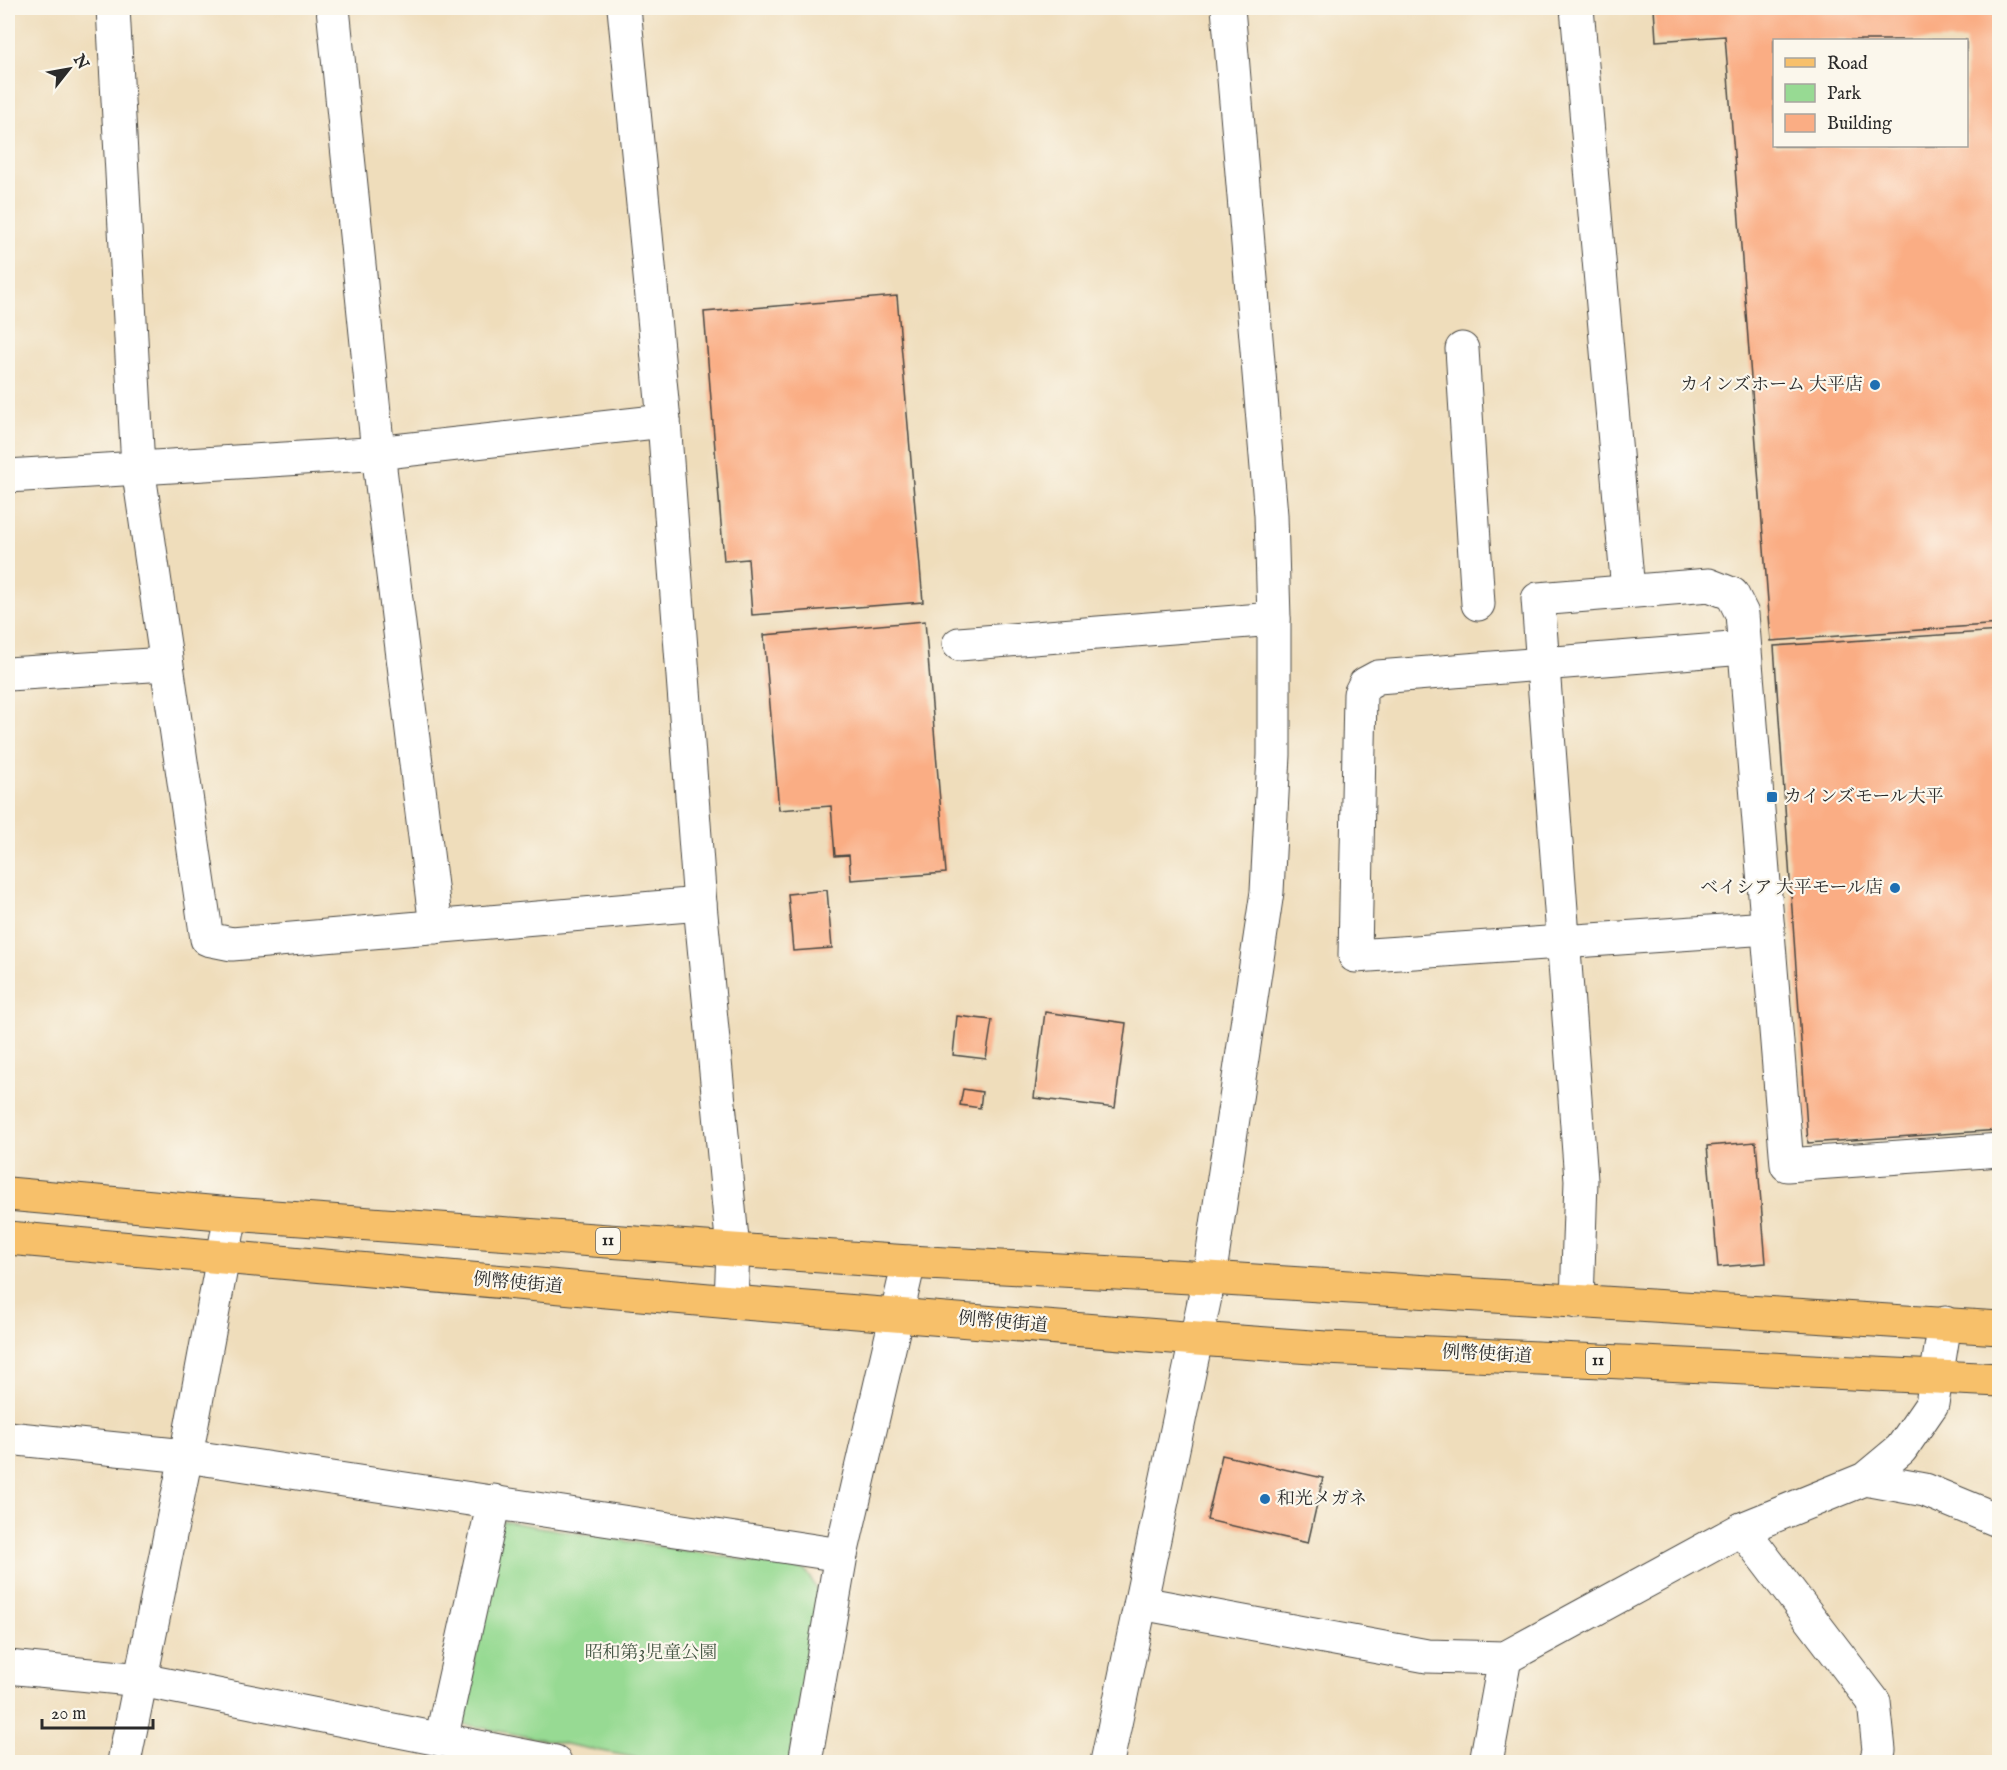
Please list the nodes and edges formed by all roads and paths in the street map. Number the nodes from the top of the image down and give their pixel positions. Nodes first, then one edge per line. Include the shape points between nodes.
1 (113, 8) edge
2 (333, 8) edge
3 (624, 8) edge
4 (1228, 8) edge
5 (1577, 8) edge
6 (1462, 349) dead end
7 (664, 421) junction
8 (378, 452) junction
9 (138, 467) junction
10 (8, 476) edge
11 (1628, 591) junction
12 (1478, 604) dead end
13 (1274, 619) junction
14 (959, 644) dead end
15 (1744, 648) junction
16 (166, 664) junction
17 (1542, 664) junction
18 (8, 674) edge
19 (700, 904) junction
20 (436, 927) junction
21 (1768, 928) junction
22 (1563, 943) junction
23 (2000, 1150) edge
24 (8, 1194) edge
25 (231, 1214) junction
26 (8, 1238) edge
27 (733, 1251) junction
28 (224, 1258) junction
29 (909, 1262) junction
30 (1209, 1278) junction
31 (730, 1302) junction
32 (1577, 1302) junction
33 (897, 1315) junction
34 (1945, 1323) junction
35 (2000, 1328) edge
36 (1197, 1339) junction
37 (1936, 1377) junction
38 (2000, 1380) edge
39 (8, 1438) edge
40 (186, 1456) junction
41 (1865, 1479) junction
42 (494, 1501) junction
43 (2000, 1521) edge
44 (1742, 1529) junction
45 (841, 1554) junction
46 (1141, 1603) junction
47 (1505, 1658) junction
48 (8, 1667) edge
49 (141, 1680) junction
50 (441, 1740) junction
51 (1869, 1758) edge
52 (124, 1762) edge
53 (555, 1762) edge
54 (805, 1762) edge
55 (1107, 1762) edge
56 (1486, 1762) edge

1 - 9 street
2 - 8 street
3 - 7 street
4 - 13 street via 1271,515
5 - 11 street
6 - 12 street
7 - 8 street
7 - 19 street
8 - 9 street
8 - 20 street
9 - 10 street
9 - 16 street
11 - 15 street via 1709,585 1731,594 1742,614
11 - 17 street via 1538,599
13 - 14 street
13 - 30 street via 1274,755 1267,892
15 - 17 street
15 - 21 street
16 - 18 street
16 - 20 street via 207,939 232,944
17 - 22 street
17 - 22 street via 1378,677 1365,684 1360,694 1355,956
19 - 20 street
19 - 27 street
21 - 22 street
21 - 23 street via 1787,1165
22 - 32 street via 1581,1180
24 - 25 main road, 11
25 - 27 main road, 11
25 - 28 street
26 - 28 main road, 例幣使街道 / 11
27 - 29 main road, 11
27 - 31 street
28 - 31 main road, 例幣使街道 / 11
28 - 40 street
29 - 30 main road, 11
29 - 33 street
30 - 32 main road, 11
30 - 36 street
31 - 33 main road, 例幣使街道 / 11
32 - 34 main road, 11
33 - 36 main road, 例幣使街道 / 11
33 - 45 street
34 - 35 main road, 11
34 - 37 street
36 - 37 main road, 例幣使街道 / 11
36 - 46 street
37 - 38 main road, 例幣使街道 / 11
37 - 41 street via 1932,1404 1901,1449
39 - 40 street
40 - 42 street
40 - 49 street
41 - 43 street via 1924,1490
41 - 44 street
42 - 45 street
42 - 50 street
44 - 47 street
44 - 51 street via 1874,1701
45 - 54 street
46 - 47 street via 1427,1656
46 - 55 street
47 - 56 street
48 - 49 street
49 - 50 street
49 - 52 street
50 - 53 street

